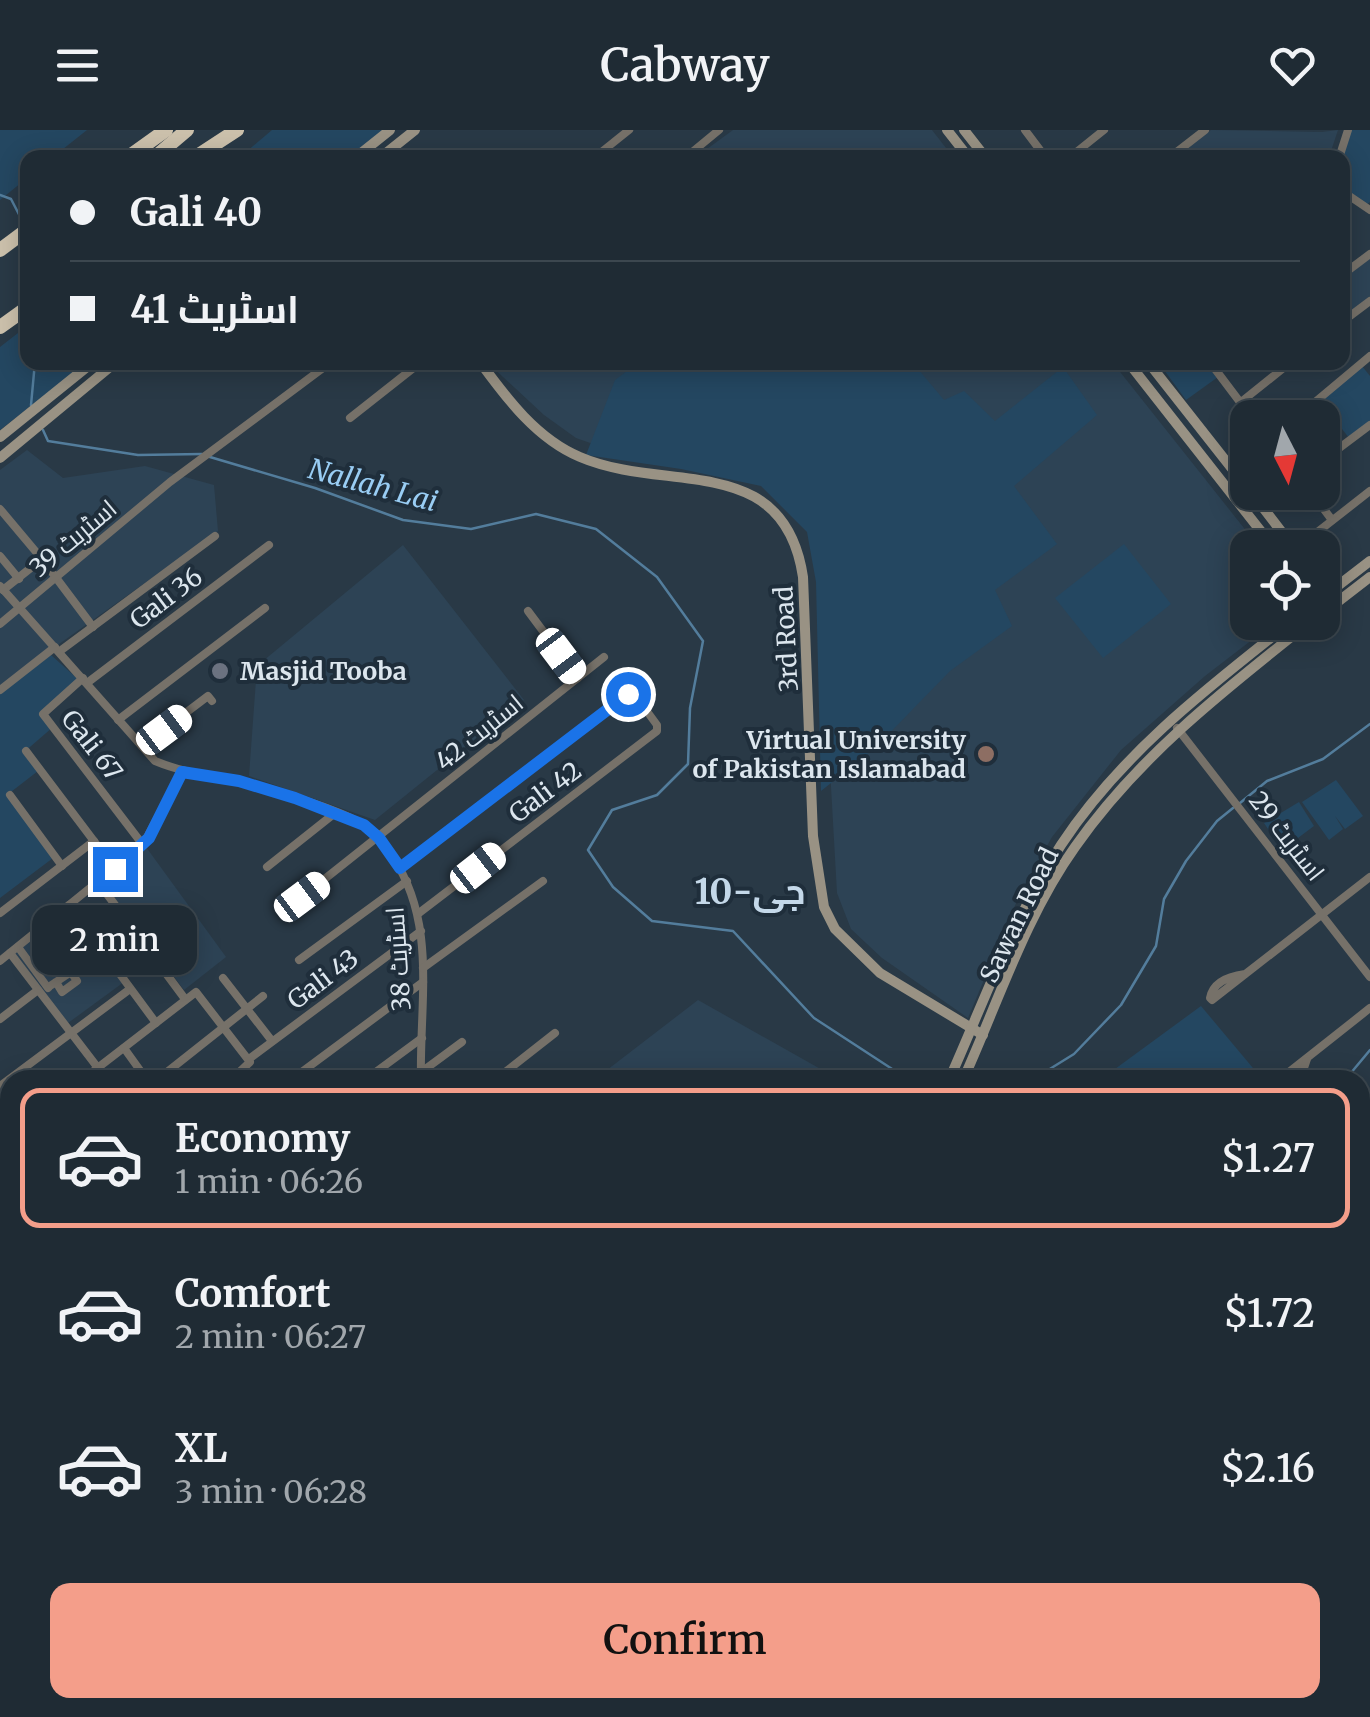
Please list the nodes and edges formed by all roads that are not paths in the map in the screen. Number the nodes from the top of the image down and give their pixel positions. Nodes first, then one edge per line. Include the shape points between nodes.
1 (166, 130) edge
2 (186, 130) edge
3 (239, 130) edge
4 (390, 130) edge
5 (415, 130) edge
6 (629, 130) edge
7 (719, 130) edge
8 (947, 130) edge
9 (964, 130) edge
10 (1024, 130) edge
11 (1104, 130) edge
12 (1205, 130) edge
13 (137, 150) edge
14 (163, 150) edge
15 (207, 150) edge
16 (220, 150) edge
17 (365, 150) edge
18 (390, 150) edge
19 (604, 150) edge
20 (695, 150) edge
21 (963, 150) edge
22 (980, 150) edge
23 (1040, 150) edge
24 (1078, 150) edge
25 (1179, 150) edge
26 (1370, 356) edge
27 (83, 370) edge
28 (106, 370) edge
29 (321, 370) edge
30 (411, 370) edge
31 (487, 370) edge
32 (1134, 370) edge
33 (1154, 370) edge
34 (1217, 370) edge
35 (1281, 370) edge
36 (1240, 400) edge
37 (1244, 400) edge
38 (1315, 400) edge
39 (350, 418) dead end
40 (1370, 425) edge
41 (0, 437) edge
42 (1340, 448) edge
43 (4, 453) edge
44 (1230, 466) edge
45 (1230, 491) edge
46 (1370, 491) edge
47 (0, 509) edge
48 (1245, 510) edge
49 (1265, 510) edge
50 (1324, 510) edge
51 (1332, 520) junction
52 (1260, 530) edge
53 (1281, 530) edge
54 (1319, 530) edge
55 (215, 536) dead end
56 (269, 545) dead end
57 (0, 556) edge
58 (42, 559) junction
59 (1370, 560) edge
60 (1370, 577) edge
61 (58, 578) junction
62 (19, 579) junction
63 (1340, 581) edge
64 (2, 588) edge
65 (1340, 600) edge
66 (19, 608) junction
67 (265, 608) dead end
68 (528, 611) dead end
69 (0, 624) edge
70 (92, 627) junction
71 (1271, 640) edge
72 (1287, 640) edge
73 (58, 649) junction
74 (604, 657) dead end
75 (578, 678) junction
76 (85, 680) junction
77 (0, 690) edge
78 (212, 701) dead end
79 (118, 720) junction
80 (1175, 726) junction
81 (142, 746) junction
82 (26, 751) dead end
83 (182, 772) junction
84 (10, 795) dead end
85 (335, 813) junction
86 (379, 838) junction
87 (94, 841) junction
88 (143, 844) junction
89 (62, 866) junction
90 (267, 868) dead end
91 (400, 868) junction
92 (115, 869) junction
93 (1370, 877) edge
94 (406, 880) junction
95 (542, 880) dead end
96 (98, 882) junction
97 (302, 897) dead end
98 (69, 905) junction
99 (0, 913) edge
100 (419, 914) junction
101 (1322, 915) junction
102 (420, 931) junction
103 (14, 950) junction
104 (299, 960) dead end
105 (0, 961) edge
106 (423, 968) junction
107 (1245, 974) dead end
108 (1370, 977) edge
109 (223, 978) dead end
110 (422, 982) junction
111 (130, 989) junction
112 (39, 992) junction
113 (264, 996) dead end
114 (185, 999) junction
115 (1370, 1008) edge
116 (247, 1009) junction
117 (0, 1019) edge
118 (156, 1022) junction
119 (225, 1026) junction
120 (555, 1032) dead end
121 (978, 1032) junction
122 (71, 1033) junction
123 (422, 1037) junction
124 (272, 1042) junction
125 (462, 1042) dead end
126 (124, 1048) junction
127 (1307, 1059) dead end
128 (248, 1064) junction
129 (98, 1068) junction
130 (21, 1070) edge
131 (95, 1070) edge
132 (140, 1070) edge
133 (170, 1070) edge
134 (242, 1070) edge
135 (250, 1070) edge
136 (304, 1070) edge
137 (378, 1070) edge
138 (421, 1070) edge
139 (429, 1070) edge
140 (510, 1070) edge
141 (955, 1070) edge
142 (966, 1070) edge
143 (1292, 1070) edge
144 (1303, 1070) edge

1 - 13 highway
2 - 14 highway
3 - 15 highway
3 - 16 highway
4 - 17 street
5 - 18 street
6 - 19 street
7 - 20 street
8 - 21 street
9 - 22 street
10 - 23 street
11 - 24 street
12 - 25 street
26 - 38 street
27 - 41 street
28 - 43 street
29 - 61 street, اسٹریٹ 39 via 170,482
30 - 39 street
31 - 121 street, 3rd Road via 540,431 580,457 732,487 780,516 804,577 813,836 824,908 864,960
32 - 45 street
33 - 44 street
34 - 36 street
35 - 37 street
40 - 42 street
46 - 51 street
47 - 58 street
48 - 52 street
49 - 53 street
50 - 51 street
51 - 54 street
55 - 70 street
56 - 76 street, Gali 36
57 - 62 street
58 - 61 street
58 - 62 street
59 - 63 street
60 - 65 street
61 - 66 street, اسٹریٹ 39
61 - 70 street
62 - 64 street
64 - 66 street, اسٹریٹ 38
66 - 69 street, اسٹریٹ 39
66 - 73 street, اسٹریٹ 38
67 - 79 street
68 - 75 street
70 - 73 street
71 - 80 street, Sawan Road
72 - 80 street, Sawan Road
73 - 76 street, اسٹریٹ 38
73 - 77 street
74 - 75 street, اسٹریٹ 42
75 - 86 street, اسٹریٹ 42
76 - 79 street, اسٹریٹ 38
76 - 88 street, Gali 67 via 42,714
78 - 81 street via 208,696
79 - 81 street, اسٹریٹ 38
80 - 101 street, اسٹریٹ 29
80 - 121 street, Sawan Road via 1073,849
81 - 83 street, اسٹریٹ 38 via 155,761
82 - 87 street
83 - 85 street, اسٹریٹ 38 via 239,781
83 - 88 street
84 - 89 street
85 - 86 street, اسٹریٹ 38
85 - 90 street
86 - 91 street, اسٹریٹ 38
86 - 97 street, اسٹریٹ 42
87 - 89 street
87 - 92 street
88 - 92 street
89 - 99 street
91 - 94 street, اسٹریٹ 38
91 - 100 street, Gali 42 via 632,693 658,725
92 - 96 street
93 - 101 street
94 - 100 street, اسٹریٹ 38
94 - 104 street
95 - 106 street
96 - 98 street
96 - 114 street
98 - 103 street
98 - 111 street
100 - 102 street, اسٹریٹ 38
101 - 107 street
101 - 108 street, اسٹریٹ 29
102 - 106 street, اسٹریٹ 38
102 - 124 street, Gali 43
103 - 105 street
103 - 112 street
103 - 112 street via 53,984
106 - 110 street, اسٹریٹ 38
109 - 116 street
110 - 123 street, اسٹریٹ 38
110 - 136 street
111 - 118 street
111 - 122 street
112 - 117 street
112 - 122 street
113 - 116 street
114 - 118 street
114 - 119 street via 196,992
115 - 143 street
116 - 119 street
116 - 124 street
118 - 126 street
119 - 128 street
119 - 133 street
120 - 140 street
121 - 141 street, Sawan Road
121 - 142 street, Sawan Road
122 - 129 street
122 - 130 street
123 - 137 street
123 - 138 street, اسٹریٹ 38
124 - 128 street, Gali 43
125 - 139 street
126 - 129 street
126 - 132 street
127 - 144 street
128 - 134 street, Gali 43
128 - 135 street
129 - 131 street

